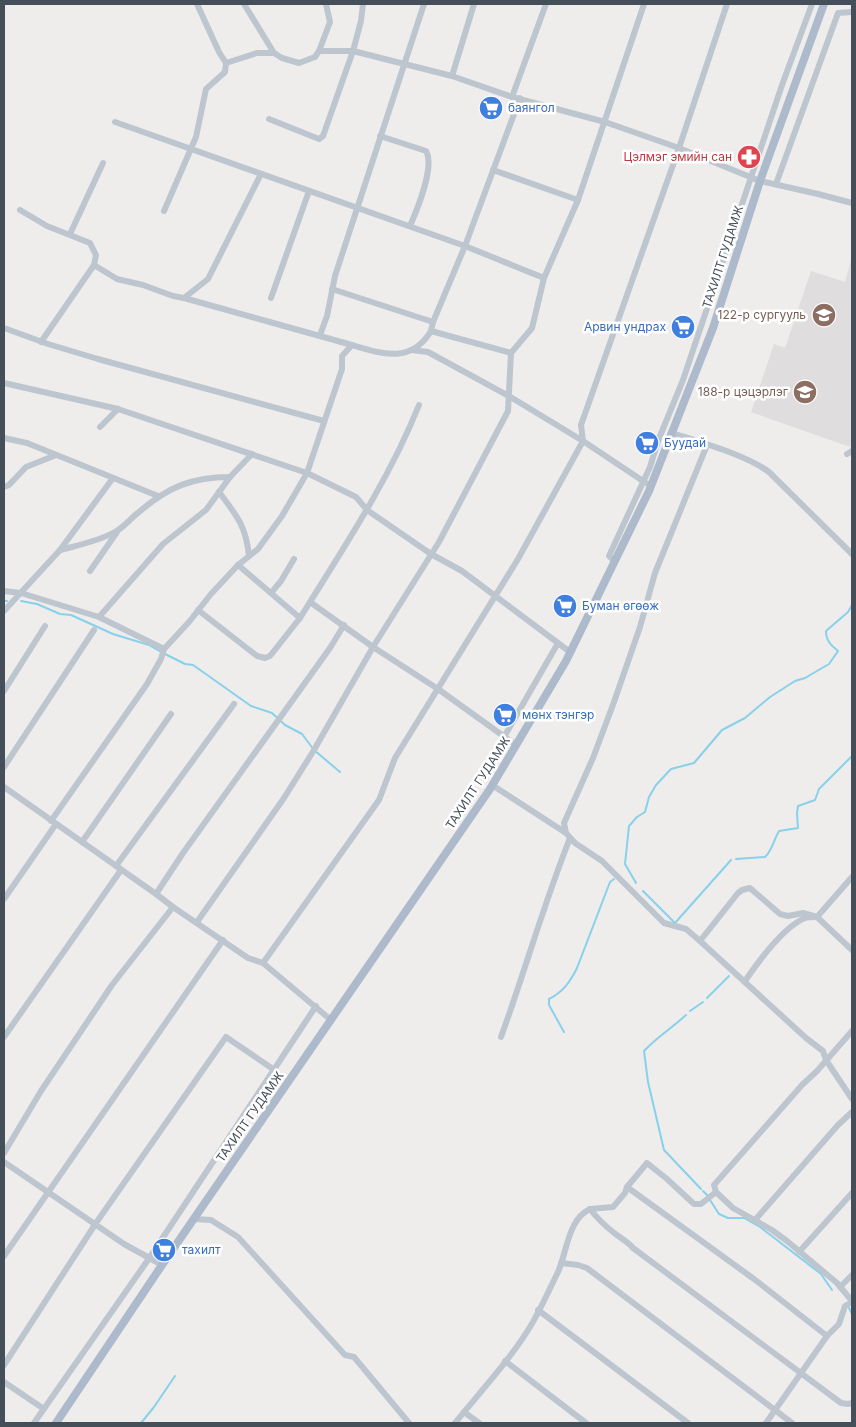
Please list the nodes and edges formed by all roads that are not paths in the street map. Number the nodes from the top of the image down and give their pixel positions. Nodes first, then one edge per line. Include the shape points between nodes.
1 (198, 4) edge
2 (244, 4) edge
3 (326, 4) edge
4 (363, 4) edge
5 (424, 4) edge
6 (474, 4) edge
7 (546, 4) edge
8 (644, 4) edge
9 (727, 4) edge
10 (812, 4) edge
11 (824, 4) edge
12 (841, 4) edge
13 (852, 12) edge
14 (838, 13) junction
15 (319, 51) junction
16 (354, 51) junction
17 (274, 53) junction
18 (226, 63) junction
19 (404, 63) junction
20 (452, 76) junction
21 (512, 97) junction
22 (520, 98) junction
23 (269, 119) dead end
24 (115, 122) dead end
25 (605, 122) junction
26 (380, 136) junction
27 (679, 148) junction
28 (190, 149) junction
29 (103, 163) dead end
30 (493, 170) junction
31 (261, 174) junction
32 (751, 177) junction
33 (760, 181) junction
34 (776, 184) junction
35 (309, 192) junction
36 (578, 200) junction
37 (852, 204) edge
38 (357, 208) junction
39 (20, 210) dead end
40 (164, 211) dead end
41 (410, 226) junction
42 (70, 234) junction
43 (465, 246) junction
44 (94, 265) junction
45 (544, 278) junction
46 (718, 280) junction
47 (727, 282) junction
48 (332, 289) junction
49 (184, 298) junction
50 (271, 298) dead end
51 (432, 322) junction
52 (702, 323) junction
53 (4, 328) edge
54 (712, 328) junction
55 (431, 331) junction
56 (320, 336) junction
57 (41, 342) junction
58 (352, 345) junction
59 (411, 350) junction
60 (511, 353) junction
61 (4, 383) edge
62 (508, 396) junction
63 (419, 405) dead end
64 (118, 409) junction
65 (324, 421) junction
66 (100, 427) dead end
67 (672, 433) junction
68 (4, 438) edge
69 (583, 441) junction
70 (707, 445) junction
71 (252, 454) junction
72 (56, 455) junction
73 (306, 473) junction
74 (230, 476) junction
75 (114, 478) junction
76 (644, 482) junction
77 (651, 486) junction
78 (4, 487) edge
79 (219, 492) junction
80 (158, 496) junction
81 (367, 510) junction
82 (117, 531) junction
83 (60, 550) junction
84 (431, 554) junction
85 (852, 554) edge
86 (249, 556) junction
87 (294, 559) dead end
88 (615, 562) junction
89 (238, 566) junction
90 (90, 571) dead end
91 (4, 591) edge
92 (21, 593) junction
93 (271, 593) junction
94 (495, 597) junction
95 (310, 602) junction
96 (198, 610) junction
97 (4, 611) edge
98 (99, 617) junction
99 (300, 618) junction
100 (344, 625) junction
101 (45, 626) dead end
102 (94, 630) dead end
103 (558, 643) junction
104 (373, 647) junction
105 (164, 649) junction
106 (570, 652) junction
107 (438, 689) junction
108 (4, 691) edge
109 (234, 704) dead end
110 (170, 714) dead end
111 (504, 737) junction
112 (516, 745) junction
113 (4, 767) edge
114 (492, 786) junction
115 (4, 787) edge
116 (54, 823) junction
117 (568, 835) junction
118 (82, 842) junction
119 (118, 868) junction
120 (852, 877) edge
121 (156, 894) junction
122 (4, 899) edge
123 (173, 907) junction
124 (817, 917) junction
125 (197, 922) junction
126 (223, 940) junction
127 (700, 941) junction
128 (852, 950) edge
129 (263, 964) junction
130 (745, 981) junction
131 (316, 1006) junction
132 (331, 1020) junction
133 (852, 1031) edge
134 (4, 1037) edge
135 (501, 1037) dead end
136 (826, 1060) junction
137 (274, 1069) junction
138 (852, 1099) edge
139 (852, 1112) edge
140 (4, 1153) edge
141 (4, 1162) edge
142 (627, 1187) junction
143 (49, 1192) junction
144 (716, 1192) junction
145 (852, 1193) edge
146 (590, 1209) junction
147 (194, 1219) junction
148 (755, 1220) junction
149 (96, 1224) junction
150 (799, 1252) junction
151 (4, 1256) edge
152 (150, 1257) junction
153 (561, 1263) junction
154 (162, 1265) junction
155 (852, 1275) edge
156 (840, 1287) junction
157 (852, 1302) edge
158 (538, 1310) junction
159 (827, 1336) junction
160 (505, 1362) junction
161 (4, 1365) edge
162 (802, 1373) junction
163 (4, 1382) edge
164 (852, 1403) edge
165 (44, 1409) junction
166 (775, 1410) junction
167 (464, 1412) junction
168 (34, 1423) edge
169 (56, 1423) edge
170 (409, 1423) edge
171 (455, 1423) edge
172 (479, 1423) edge
173 (586, 1423) edge
174 (688, 1423) edge
175 (766, 1423) edge
176 (792, 1423) edge

1 - 18 street
2 - 17 street
3 - 15 street via 330,22
4 - 16 street
5 - 19 street
6 - 20 street
7 - 21 street
8 - 25 street
9 - 27 street
10 - 32 street
11 - 33 main road, ТАХИЛТ ГУДАМЖ
12 - 14 street
13 - 14 street
14 - 34 street
15 - 16 street
15 - 17 street via 314,57 299,63
16 - 19 street
16 - 23 street via 323,136 319,139
17 - 18 street via 257,53
18 - 28 street via 226,72 206,89 196,137
19 - 20 street
19 - 26 street
20 - 21 street
21 - 22 street
22 - 25 street
22 - 30 street
24 - 28 street
25 - 27 street
25 - 36 street
26 - 38 street
26 - 41 street via 426,152 429,156 420,204
27 - 32 street
27 - 69 street via 581,426
28 - 31 street
28 - 40 street
29 - 42 street
30 - 36 street
30 - 43 street
31 - 35 street
31 - 49 street via 208,279
32 - 33 street
32 - 46 street
33 - 34 street
33 - 47 main road, ТАХИЛТ ГУДАМЖ
34 - 37 street
35 - 38 street
35 - 50 street
36 - 45 street
38 - 41 street
38 - 48 street
39 - 42 street via 47,226
41 - 43 street
42 - 44 street via 90,243 96,255
43 - 45 street
43 - 51 street
44 - 49 street via 117,279
44 - 57 street
45 - 60 street via 532,328
46 - 47 street
46 - 52 street
47 - 54 main road, ТАХИЛТ ГУДАМЖ
48 - 51 street
48 - 56 street
49 - 56 street
51 - 55 street
52 - 54 street
52 - 76 street
53 - 57 street
54 - 67 main road, ТАХИЛТ ГУДАМЖ
55 - 59 street via 425,341
55 - 60 street
56 - 58 street
57 - 65 street
58 - 59 street via 386,354
58 - 65 street via 342,356 342,369
59 - 62 street via 428,352
60 - 62 street
61 - 64 street
62 - 69 street
62 - 84 street via 508,411
63 - 81 street
64 - 66 street
64 - 71 street
65 - 73 street
67 - 70 street
67 - 77 main road, ТАХИЛТ ГУДАМЖ
68 - 72 street
69 - 76 street
69 - 94 street
70 - 85 street via 769,472
70 - 117 street via 655,573 621,682 564,823
71 - 73 street
71 - 74 street
72 - 75 street
72 - 78 street via 26,467
73 - 81 street via 356,497
73 - 86 street via 282,516
74 - 79 street
74 - 80 street via 196,479
75 - 80 street
75 - 83 street
76 - 77 street
76 - 88 street via 614,544 610,556
77 - 88 main road, ТАХИЛТ ГУДАМЖ
79 - 86 street via 244,529
79 - 98 street via 206,510 163,544
80 - 82 street
81 - 84 street
81 - 95 street
82 - 83 street
82 - 90 street
83 - 92 street
84 - 94 street via 462,571
84 - 104 street
86 - 89 street
87 - 93 street
88 - 106 main road, ТАХИЛТ ГУДАМЖ
89 - 93 street
89 - 96 street
91 - 92 street
92 - 97 street
92 - 98 street
93 - 99 street
94 - 103 street
94 - 107 street
95 - 99 street
95 - 100 street
96 - 99 street via 257,656 265,658
96 - 105 street
98 - 105 street
100 - 104 street
100 - 121 street
101 - 108 street
102 - 113 street
103 - 106 street
103 - 111 street
104 - 107 street
104 - 125 street via 284,798
105 - 116 street via 147,684
106 - 112 main road, ТАХИЛТ ГУДАМЖ
107 - 111 street
107 - 129 street via 395,758 379,800
109 - 119 street
110 - 118 street
111 - 112 street
112 - 114 main road, ТАХИЛТ ГУДАМЖ
114 - 117 street
114 - 132 main road, ТАХИЛТ ГУДАМЖ
115 - 116 street
116 - 118 street
116 - 122 street
117 - 127 street via 602,861 664,923 686,929
117 - 135 street
118 - 119 street
119 - 121 street
119 - 134 street
120 - 124 street
121 - 123 street
123 - 125 street
123 - 140 street via 112,986 40,1091
124 - 127 street via 803,913 784,916 754,890 746,888 738,893
124 - 128 street
124 - 130 street via 806,918 790,928 764,954
125 - 126 street
126 - 129 street via 248,958
126 - 143 street
127 - 130 street
129 - 131 street
130 - 136 street via 823,1051
131 - 132 street
131 - 137 street
132 - 147 main road, ТАХИЛТ ГУДАМЖ
133 - 136 street
136 - 138 street
136 - 144 street via 716,1181
137 - 149 street via 226,1037
137 - 152 street
139 - 148 street
141 - 143 street
142 - 144 street via 647,1163 694,1204 701,1204
142 - 146 street via 613,1207
142 - 159 street
143 - 149 street
143 - 151 street
144 - 148 street via 740,1214
145 - 150 street
146 - 153 street via 579,1216
146 - 162 street via 633,1248
147 - 154 main road, ТАХИЛТ ГУДАМЖ
147 - 170 street via 211,1220 238,1237 344,1355 354,1357
148 - 150 street
149 - 152 street
149 - 161 street
150 - 156 street
152 - 154 street
152 - 165 street
153 - 158 street
153 - 166 street via 588,1268
154 - 169 main road, ТАХИЛТ ГУДАМЖ
155 - 156 street
156 - 157 street
157 - 159 street via 845,1306 839,1324
158 - 160 street
158 - 174 street
159 - 162 street
160 - 167 street
160 - 173 street
162 - 164 street via 841,1403
162 - 166 street
163 - 165 street
165 - 168 street
166 - 175 street
166 - 176 street
167 - 171 street
167 - 172 street

